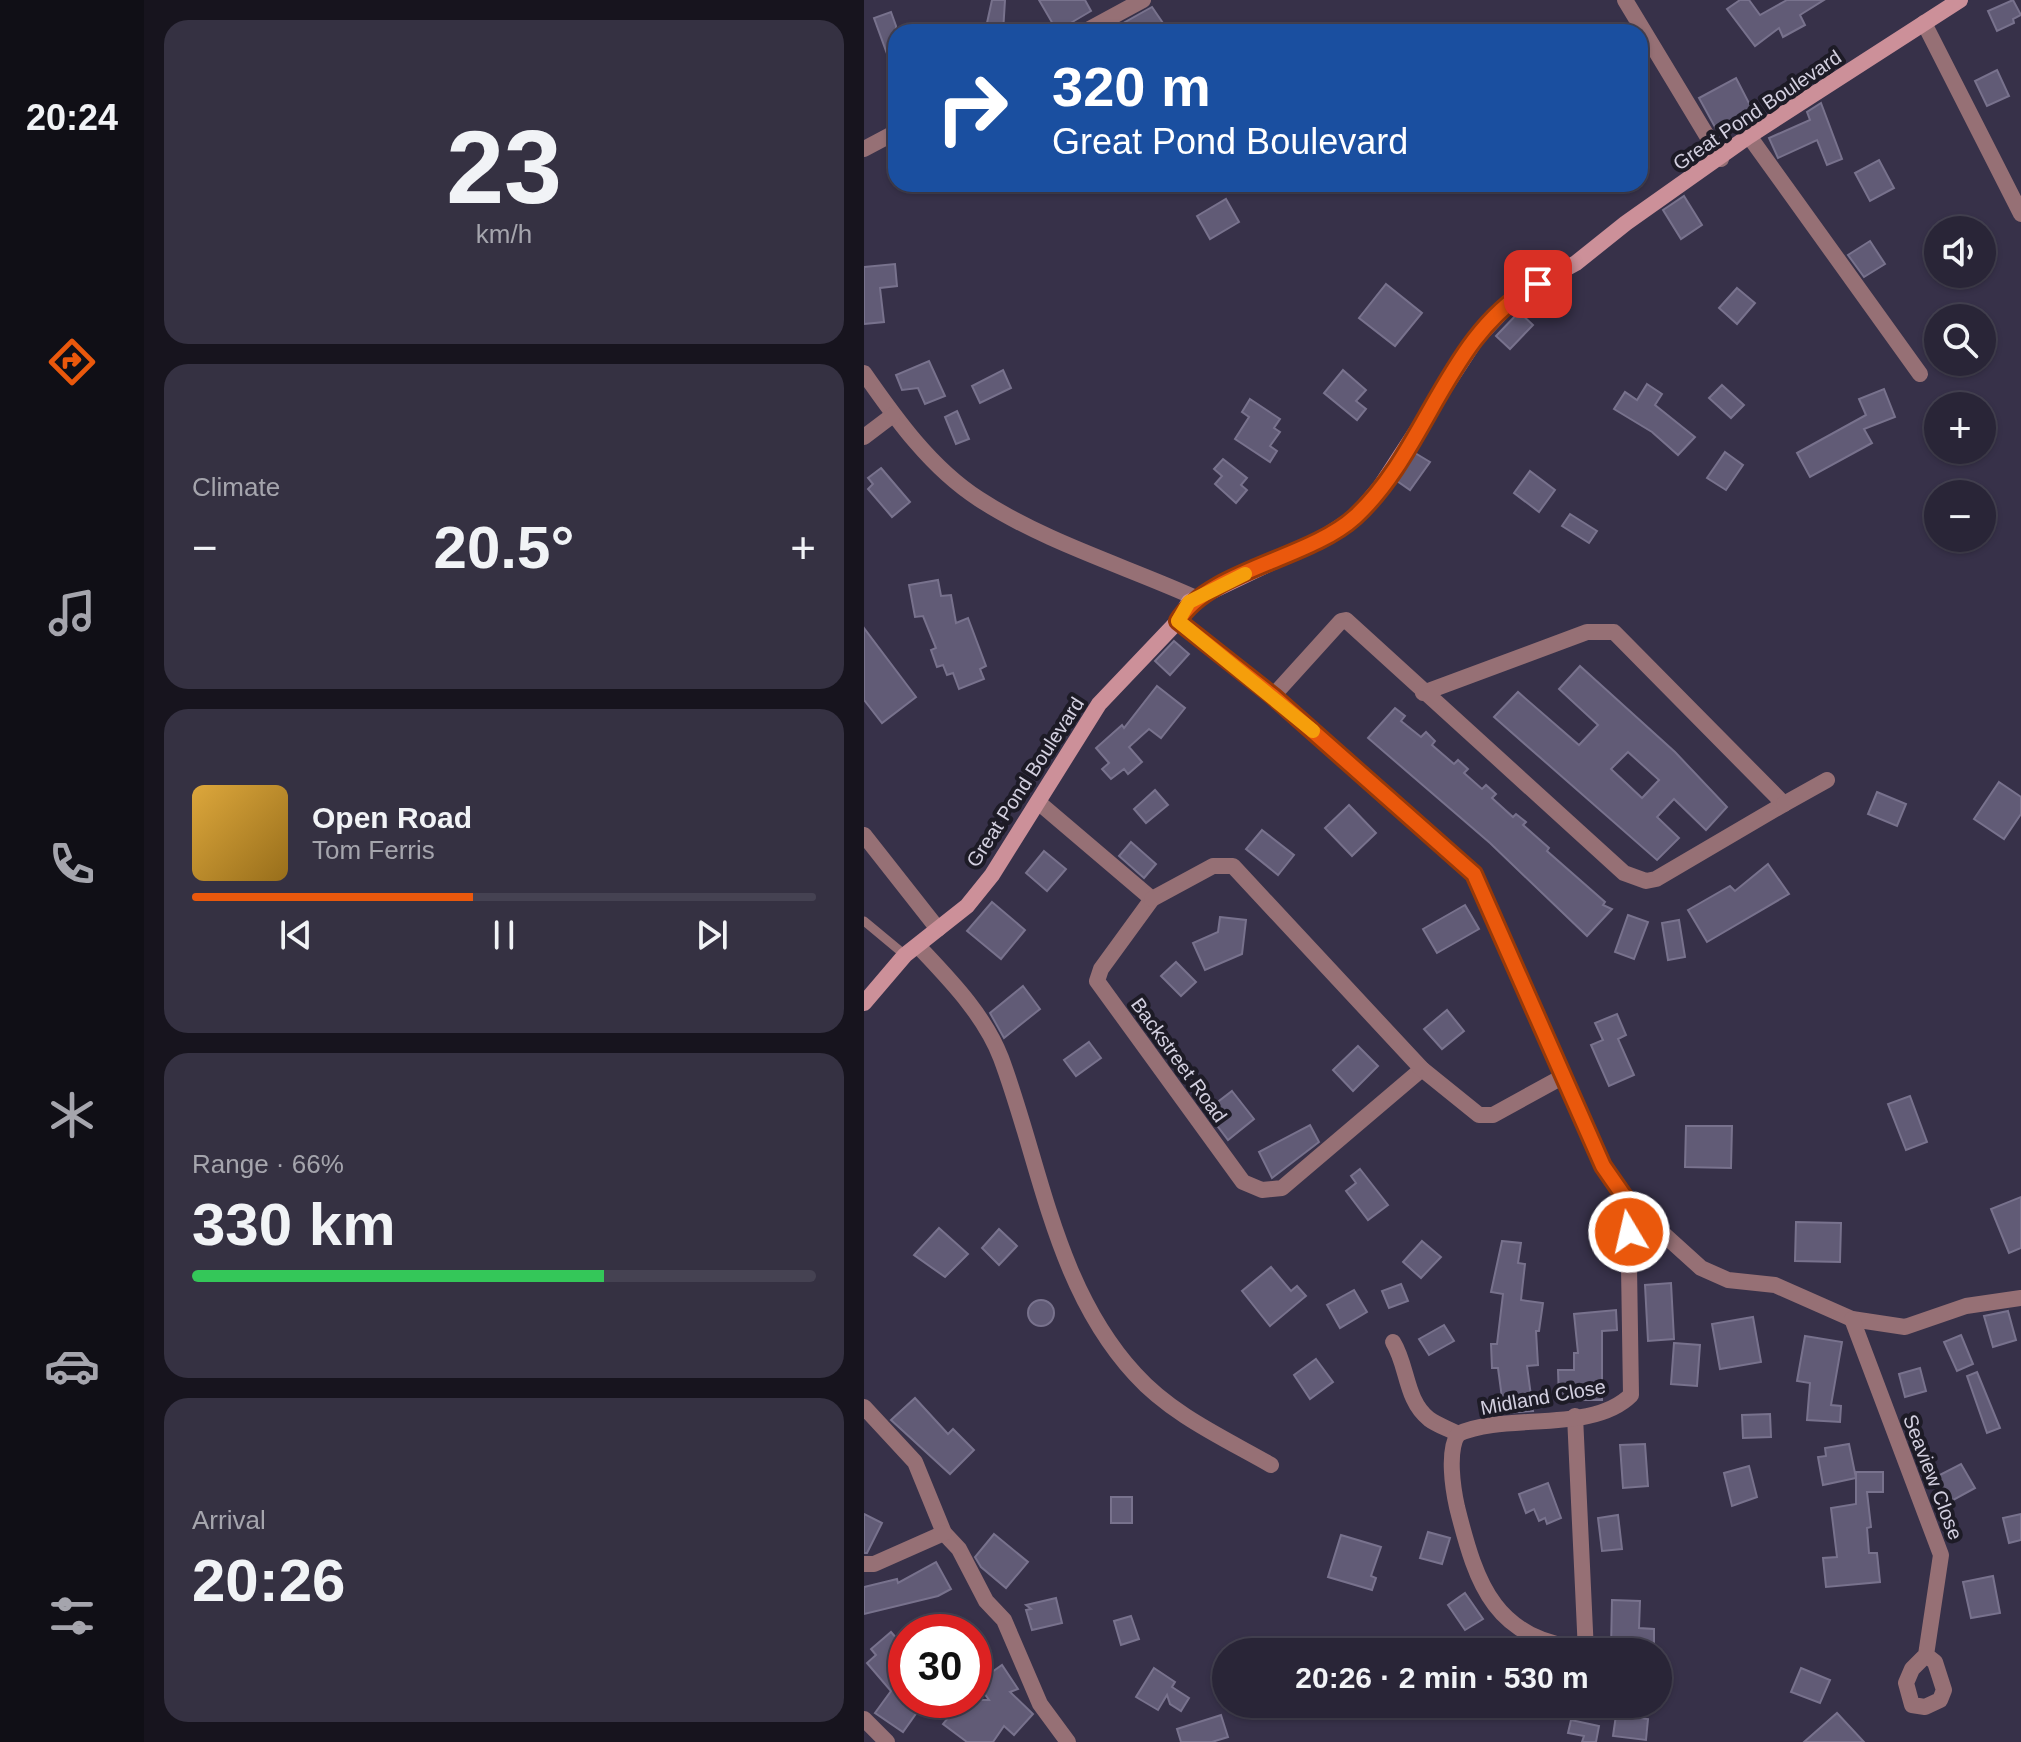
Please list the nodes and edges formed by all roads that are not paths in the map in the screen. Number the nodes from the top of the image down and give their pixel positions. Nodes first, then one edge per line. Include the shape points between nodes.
1 (1143, 0) edge
2 (1625, 0) edge
3 (1960, 0) edge
4 (1924, 23) junction
5 (1099, 24) edge
6 (1639, 24) edge
7 (1648, 38) edge
8 (888, 136) edge
9 (1749, 136) junction
10 (864, 149) edge
11 (1721, 159) junction
12 (2021, 214) edge
13 (864, 373) edge
14 (1920, 374) dead end
15 (893, 415) junction
16 (864, 437) edge
17 (1196, 598) junction
18 (1178, 621) junction
19 (1423, 693) junction
20 (1273, 696) junction
21 (1827, 780) dead end
22 (1038, 802) junction
23 (1784, 804) junction
24 (864, 835) edge
25 (1152, 899) junction
26 (864, 921) edge
27 (938, 929) junction
28 (912, 950) junction
29 (864, 1003) edge
30 (1422, 1069) junction
31 (1564, 1076) junction
32 (1628, 1202) junction
33 (2021, 1298) edge
34 (1852, 1319) junction
35 (1393, 1342) dead end
36 (864, 1407) edge
37 (1575, 1416) junction
38 (1458, 1434) junction
39 (1271, 1465) dead end
40 (944, 1533) junction
41 (864, 1564) edge
42 (1538, 1638) edge
43 (1585, 1638) edge
44 (1926, 1655) dead end
45 (864, 1719) edge
46 (887, 1742) edge
47 (1068, 1742) edge

1 - 5 street
2 - 6 street
3 - 4 street, Great Pond Boulevard
4 - 9 street, Great Pond Boulevard
4 - 12 street
7 - 11 street
8 - 10 street
9 - 11 street, Great Pond Boulevard
9 - 14 street
11 - 17 street, Great Pond Boulevard via 1497,314 1355,517 1321,539
13 - 15 street
15 - 16 street
15 - 17 street via 941,469 979,500
17 - 18 street, Great Pond Boulevard
18 - 20 street
18 - 22 street, Great Pond Boulevard via 1099,704
19 - 20 street via 1346,620
19 - 23 street via 1587,632 1614,632
19 - 23 street via 1633,878 1656,879
20 - 31 street via 1474,874
21 - 23 street
22 - 25 street
22 - 27 street, Great Pond Boulevard via 992,875 967,906
24 - 27 street
25 - 30 street via 1213,866 1233,866
25 - 30 street, Backstreet Road via 1097,981 1243,1182 1262,1190 1282,1188
26 - 28 lane
27 - 28 street, Great Pond Boulevard
28 - 29 street, Great Pond Boulevard
28 - 39 street via 981,1020 1000,1056 1057,1237 1092,1318 1135,1375 1176,1411
30 - 31 street via 1479,1115 1493,1115
31 - 32 street via 1603,1166
32 - 34 street via 1701,1268 1728,1280 1775,1285
32 - 37 street, Midland Close via 1631,1395 1614,1407
33 - 34 street via 1966,1306 1905,1327
34 - 44 street, Seaview Close via 1941,1555
35 - 38 street via 1413,1398 1428,1418
36 - 40 street via 915,1462
37 - 38 street, Midland Close
37 - 43 street
38 - 42 street via 1453,1490 1472,1569 1491,1601
40 - 41 street
40 - 47 street via 959,1549 986,1601 1004,1620 1040,1704
45 - 46 street

